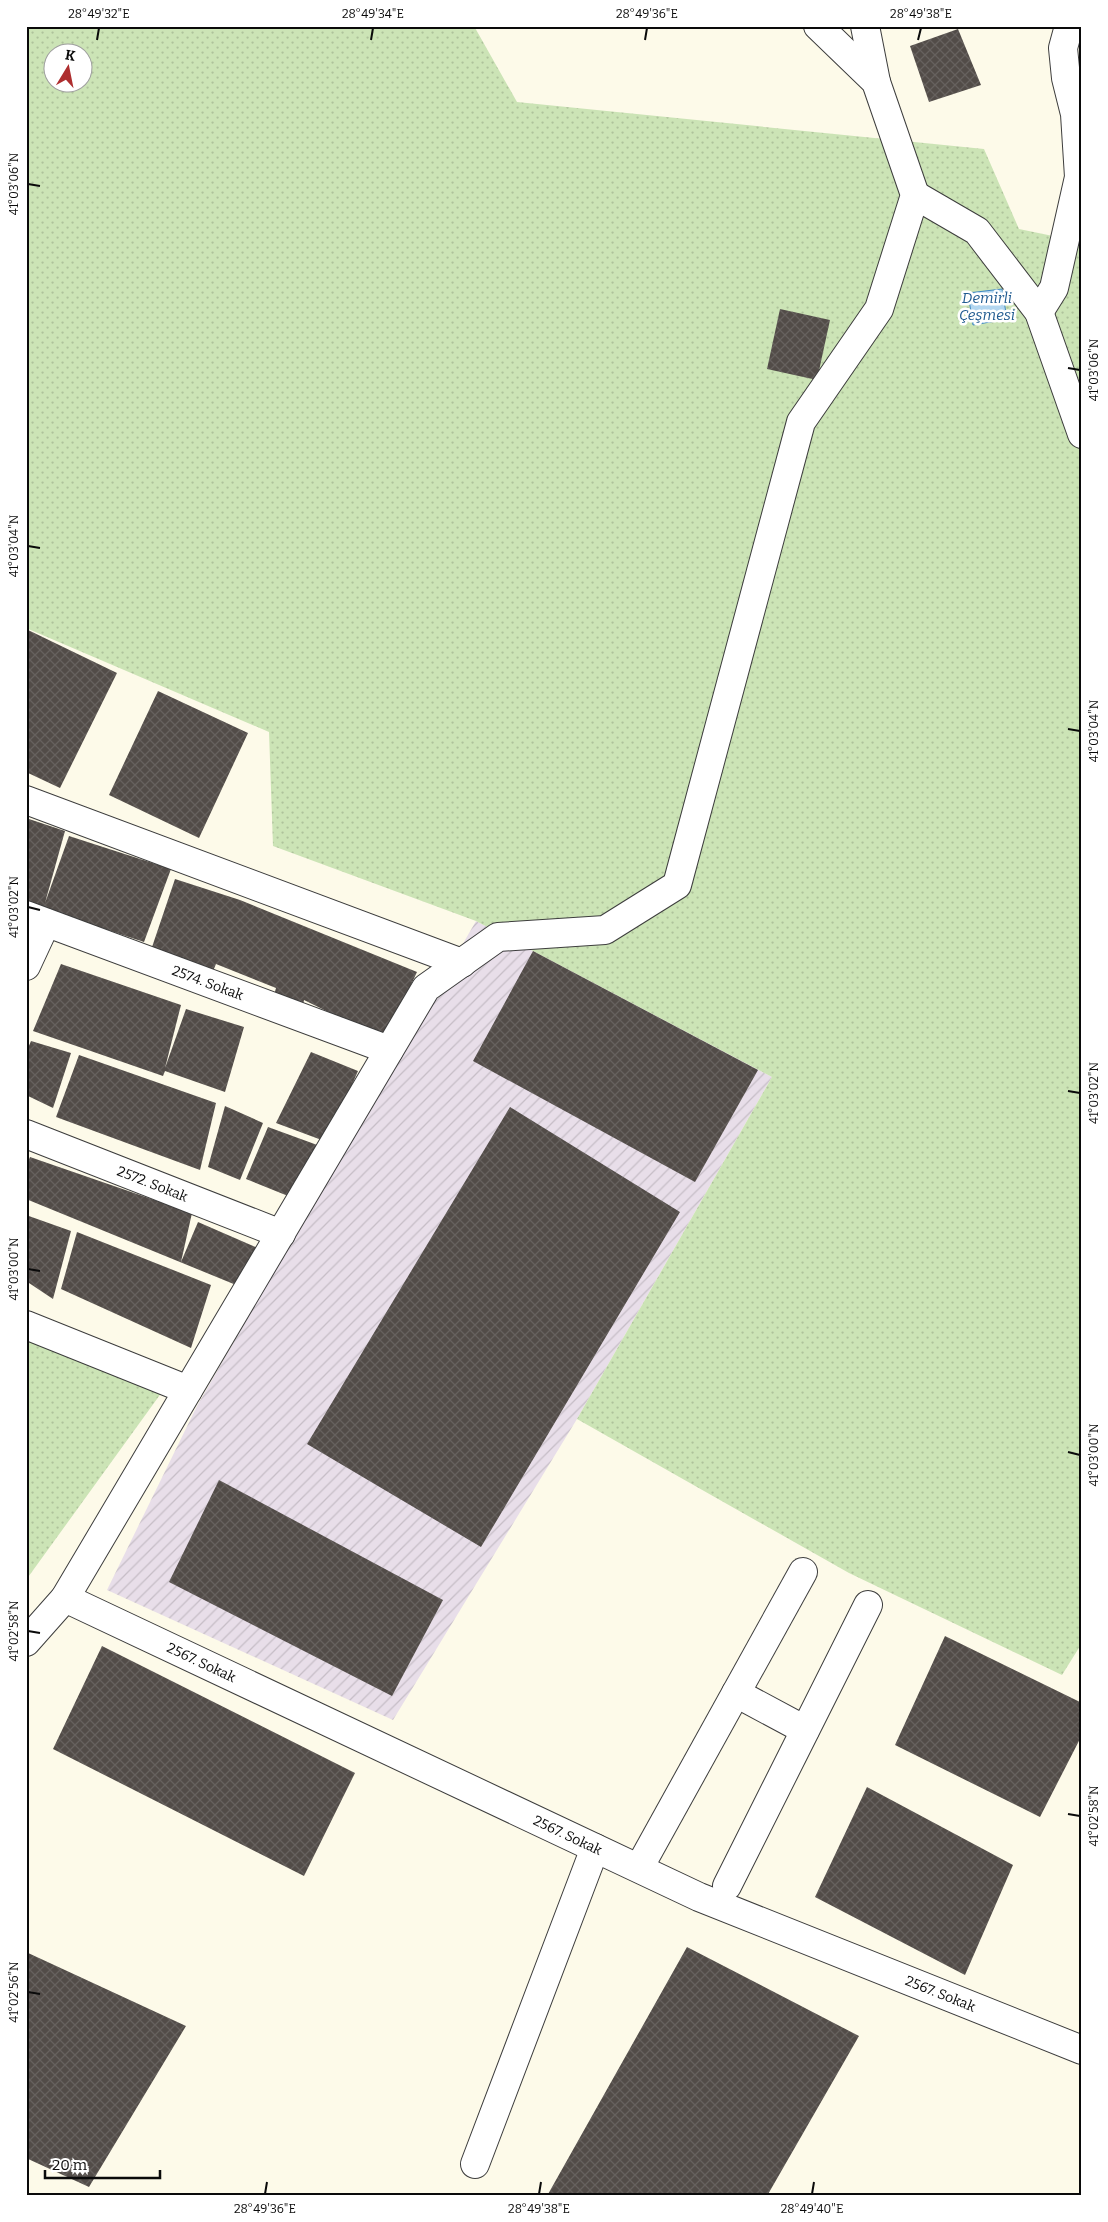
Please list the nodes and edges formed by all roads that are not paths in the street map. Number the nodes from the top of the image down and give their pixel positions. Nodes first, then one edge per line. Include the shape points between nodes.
1 (818, 26) edge
2 (865, 26) edge
3 (1069, 26) edge
4 (876, 82) junction
5 (915, 194) junction
6 (1039, 312) junction
7 (1082, 434) edge
8 (26, 800) edge
9 (36, 919) edge
10 (462, 963) junction
11 (26, 966) edge
12 (389, 1050) junction
13 (26, 1134) edge
14 (281, 1234) junction
15 (26, 1325) edge
16 (188, 1390) junction
17 (803, 1572) dead end
18 (65, 1598) junction
19 (868, 1605) dead end
20 (26, 1642) edge
21 (736, 1693) junction
22 (805, 1730) junction
23 (595, 1848) junction
24 (639, 1868) junction
25 (727, 1886) dead end
26 (1082, 2050) edge
27 (475, 2164) dead end

1 - 4 street
2 - 4 street
3 - 6 street via 1063,48 1075,114 1079,177 1054,288
4 - 5 street
5 - 6 street via 977,231
5 - 10 street via 879,309 801,422 677,885 605,930 498,937
6 - 7 street
8 - 10 street
9 - 11 street
9 - 12 street, 2574. Sokak
10 - 12 street via 426,988
12 - 14 street
13 - 14 street, 2572. Sokak
14 - 16 street
15 - 16 street
16 - 18 street
17 - 21 street
18 - 20 street
18 - 23 street, 2567. Sokak
19 - 22 street
21 - 22 street
21 - 24 street
22 - 25 street
23 - 24 street, 2567. Sokak
23 - 27 street
24 - 26 street, 2567. Sokak via 699,1897

